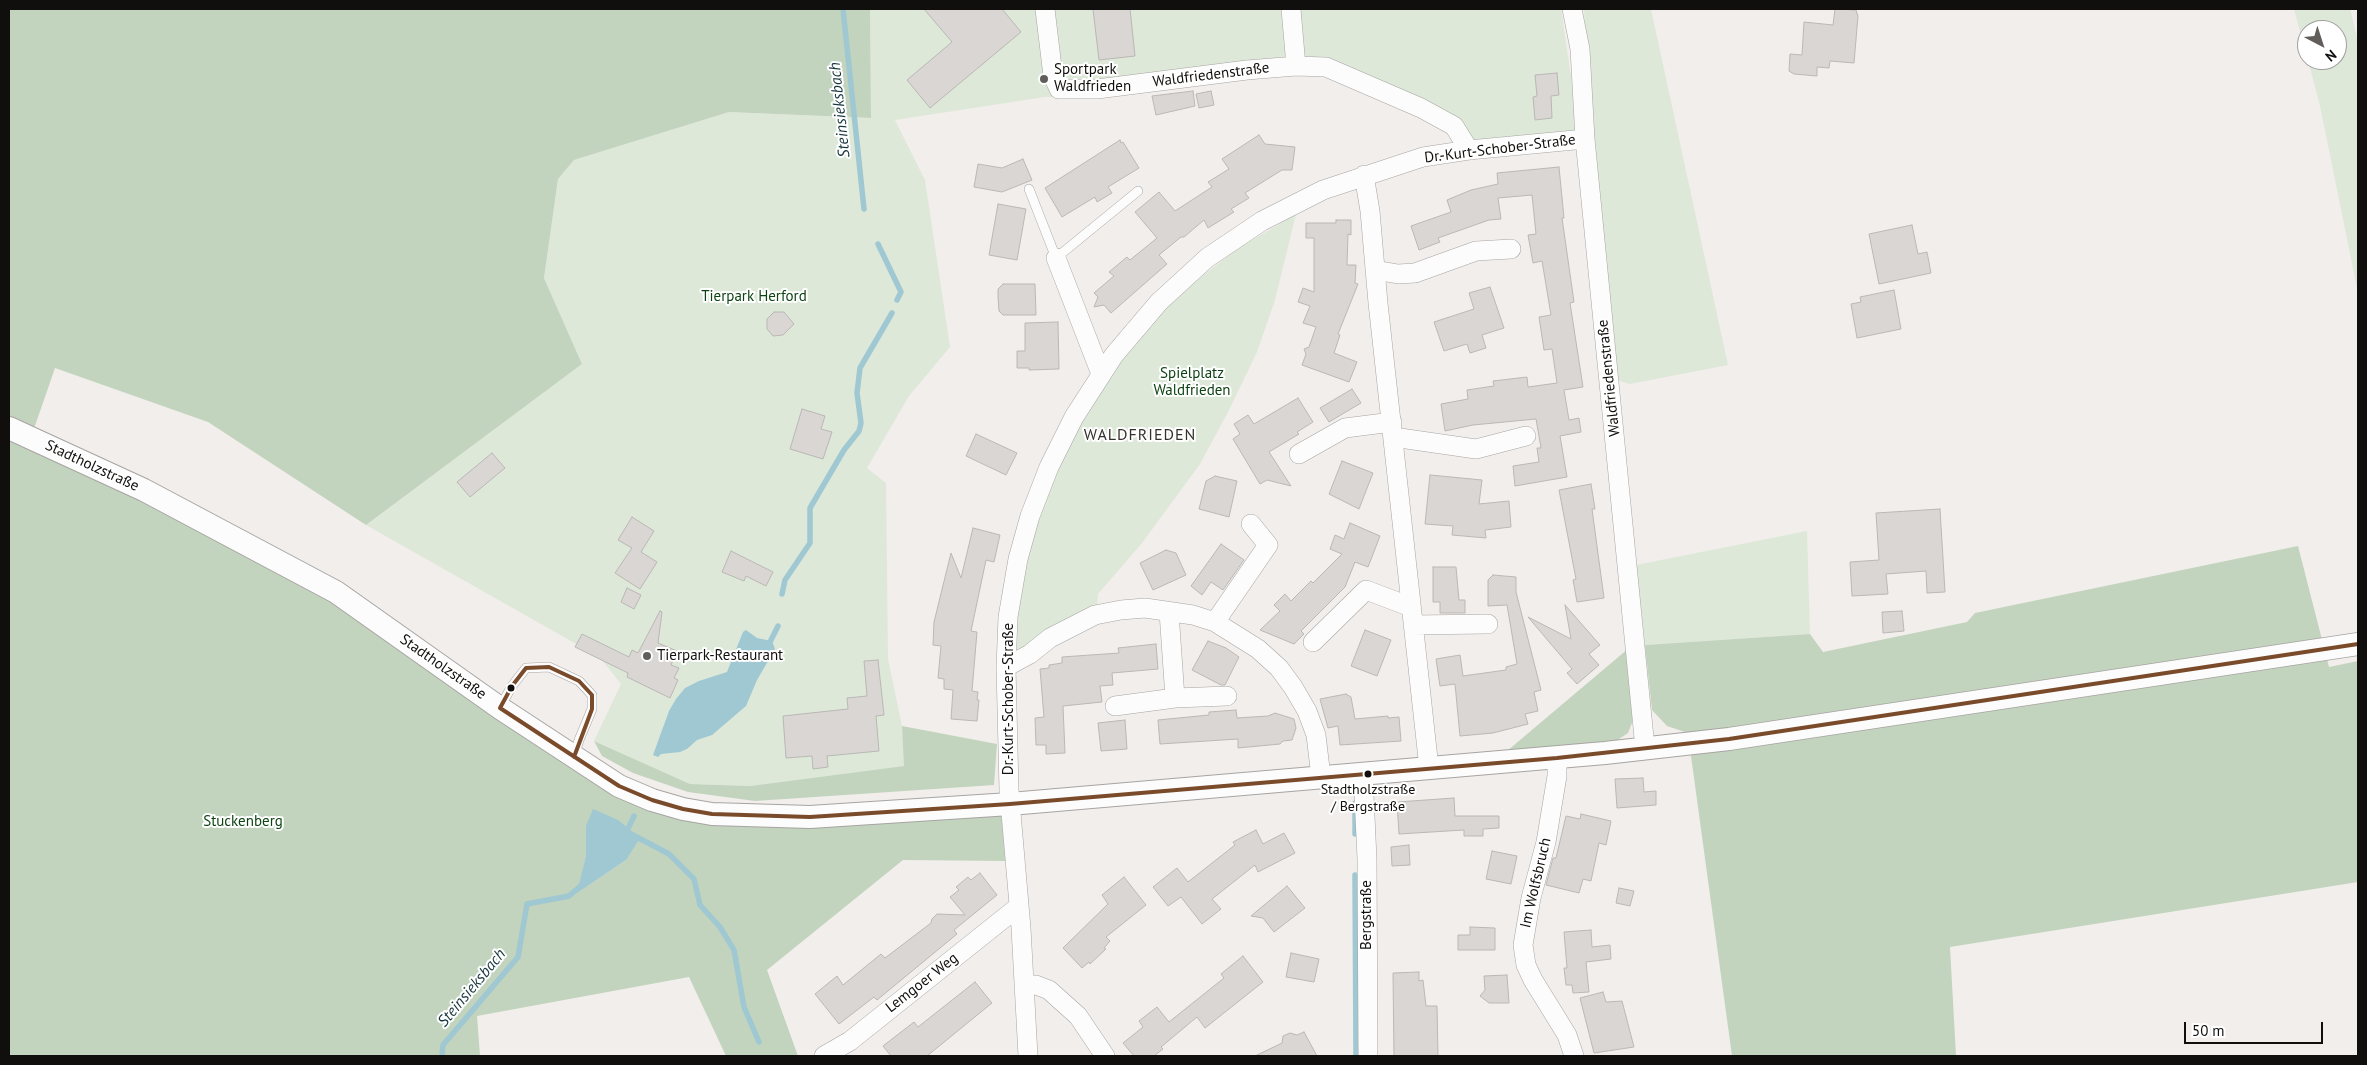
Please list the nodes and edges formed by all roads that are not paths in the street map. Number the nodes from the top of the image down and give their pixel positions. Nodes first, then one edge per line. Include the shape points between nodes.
1 (1045, 9) edge
2 (1290, 9) edge
3 (1572, 9) edge
4 (1296, 66) junction
5 (1585, 139) junction
6 (1469, 150) junction
7 (1364, 175) junction
8 (1029, 189) dead end
9 (1138, 191) dead end
10 (1511, 249) dead end
11 (1056, 258) junction
12 (1376, 270) junction
13 (1101, 374) junction
14 (9, 428) edge
15 (1392, 430) junction
16 (1526, 436) dead end
17 (1299, 454) dead end
18 (1252, 524) dead end
19 (1169, 612) junction
20 (1412, 616) junction
21 (1215, 622) junction
22 (1488, 624) dead end
23 (1313, 642) dead end
24 (2358, 644) edge
25 (1006, 667) junction
26 (1227, 696) dead end
27 (1174, 698) junction
28 (1115, 706) dead end
29 (500, 708) junction
30 (1645, 748) junction
31 (574, 757) junction
32 (1557, 758) junction
33 (1429, 768) junction
34 (1363, 774) junction
35 (1321, 777) junction
36 (1010, 804) junction
37 (1018, 907) junction
38 (1024, 985) junction
39 (824, 1056) edge
40 (1028, 1056) edge
41 (1106, 1056) edge
42 (1368, 1056) edge
43 (1574, 1056) edge

1 - 4 street, Waldfriedenstraße via 1053,76 1059,89 1096,89
2 - 4 street
3 - 5 street, Waldfriedenstraße via 1580,49
4 - 6 street, Waldfriedenstraße via 1326,67 1421,108 1454,126
5 - 6 street, Dr.-Kurt-Schober-Straße
5 - 30 street, Waldfriedenstraße
6 - 7 street, Dr.-Kurt-Schober-Straße via 1423,157
7 - 12 street
7 - 13 street, Dr.-Kurt-Schober-Straße via 1323,190 1262,221 1207,258 1151,311
8 - 11 lane
9 - 11 lane
10 - 12 street via 1476,251 1415,274
11 - 13 street
12 - 15 street
13 - 25 street, Dr.-Kurt-Schober-Straße via 1049,467 1030,516 1018,559 1008,618
14 - 29 street, Stadtholzstraße via 144,490 336,592
15 - 16 street via 1476,449
15 - 17 street via 1345,428
15 - 20 street
18 - 21 street via 1268,545
19 - 21 street
19 - 25 street via 1137,609 1095,615 1050,638
19 - 27 street
20 - 22 street
20 - 23 street via 1366,590
20 - 33 street
21 - 35 street via 1258,649 1279,668 1293,687 1316,736
24 - 30 street, Stadtholzstraße via 1730,739
25 - 36 street, Dr.-Kurt-Schober-Straße
26 - 27 street
27 - 28 street
29 - 31 street, Stadtholzstraße
29 - 31 lane via 526,668 549,667 579,681 592,695 592,709
30 - 32 street, Stadtholzstraße
31 - 36 street, Stadtholzstraße via 619,786 652,800 712,814 810,817
32 - 33 street, Stadtholzstraße
32 - 43 street, Im Wolfsbruch via 1547,832 1530,898 1523,945 1533,980 1567,1035
33 - 34 street, Stadtholzstraße
34 - 35 street, Stadtholzstraße
34 - 42 street, Bergstraße
35 - 36 street, Stadtholzstraße
36 - 37 street, Dr.-Kurt-Schober-Straße
37 - 38 street, Dr.-Kurt-Schober-Straße
37 - 39 street, Lemgoer Weg via 850,1041
38 - 40 street, Dr.-Kurt-Schober-Straße
38 - 41 street via 1049,990 1078,1016

